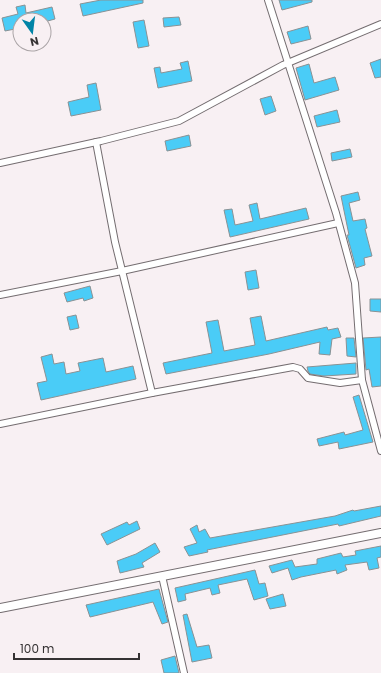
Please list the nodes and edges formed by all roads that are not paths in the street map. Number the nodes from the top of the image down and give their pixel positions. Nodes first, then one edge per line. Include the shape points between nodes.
1 (268, 0) edge
2 (381, 24) edge
3 (288, 62) junction
4 (96, 142) junction
5 (0, 163) edge
6 (338, 223) junction
7 (122, 271) junction
8 (0, 295) edge
9 (362, 380) junction
10 (152, 393) junction
11 (0, 424) edge
12 (381, 451) edge
13 (381, 533) edge
14 (162, 576) junction
15 (0, 608) edge
16 (184, 673) edge

1 - 3 street
2 - 3 street
3 - 4 street via 179,121
3 - 6 street
4 - 5 street
4 - 7 street via 114,242
6 - 7 street
6 - 9 street via 354,283
7 - 8 street
7 - 10 street
9 - 10 street via 340,383 308,378 300,369 293,367
9 - 12 street
10 - 11 street
13 - 14 street
14 - 15 street
14 - 16 street

